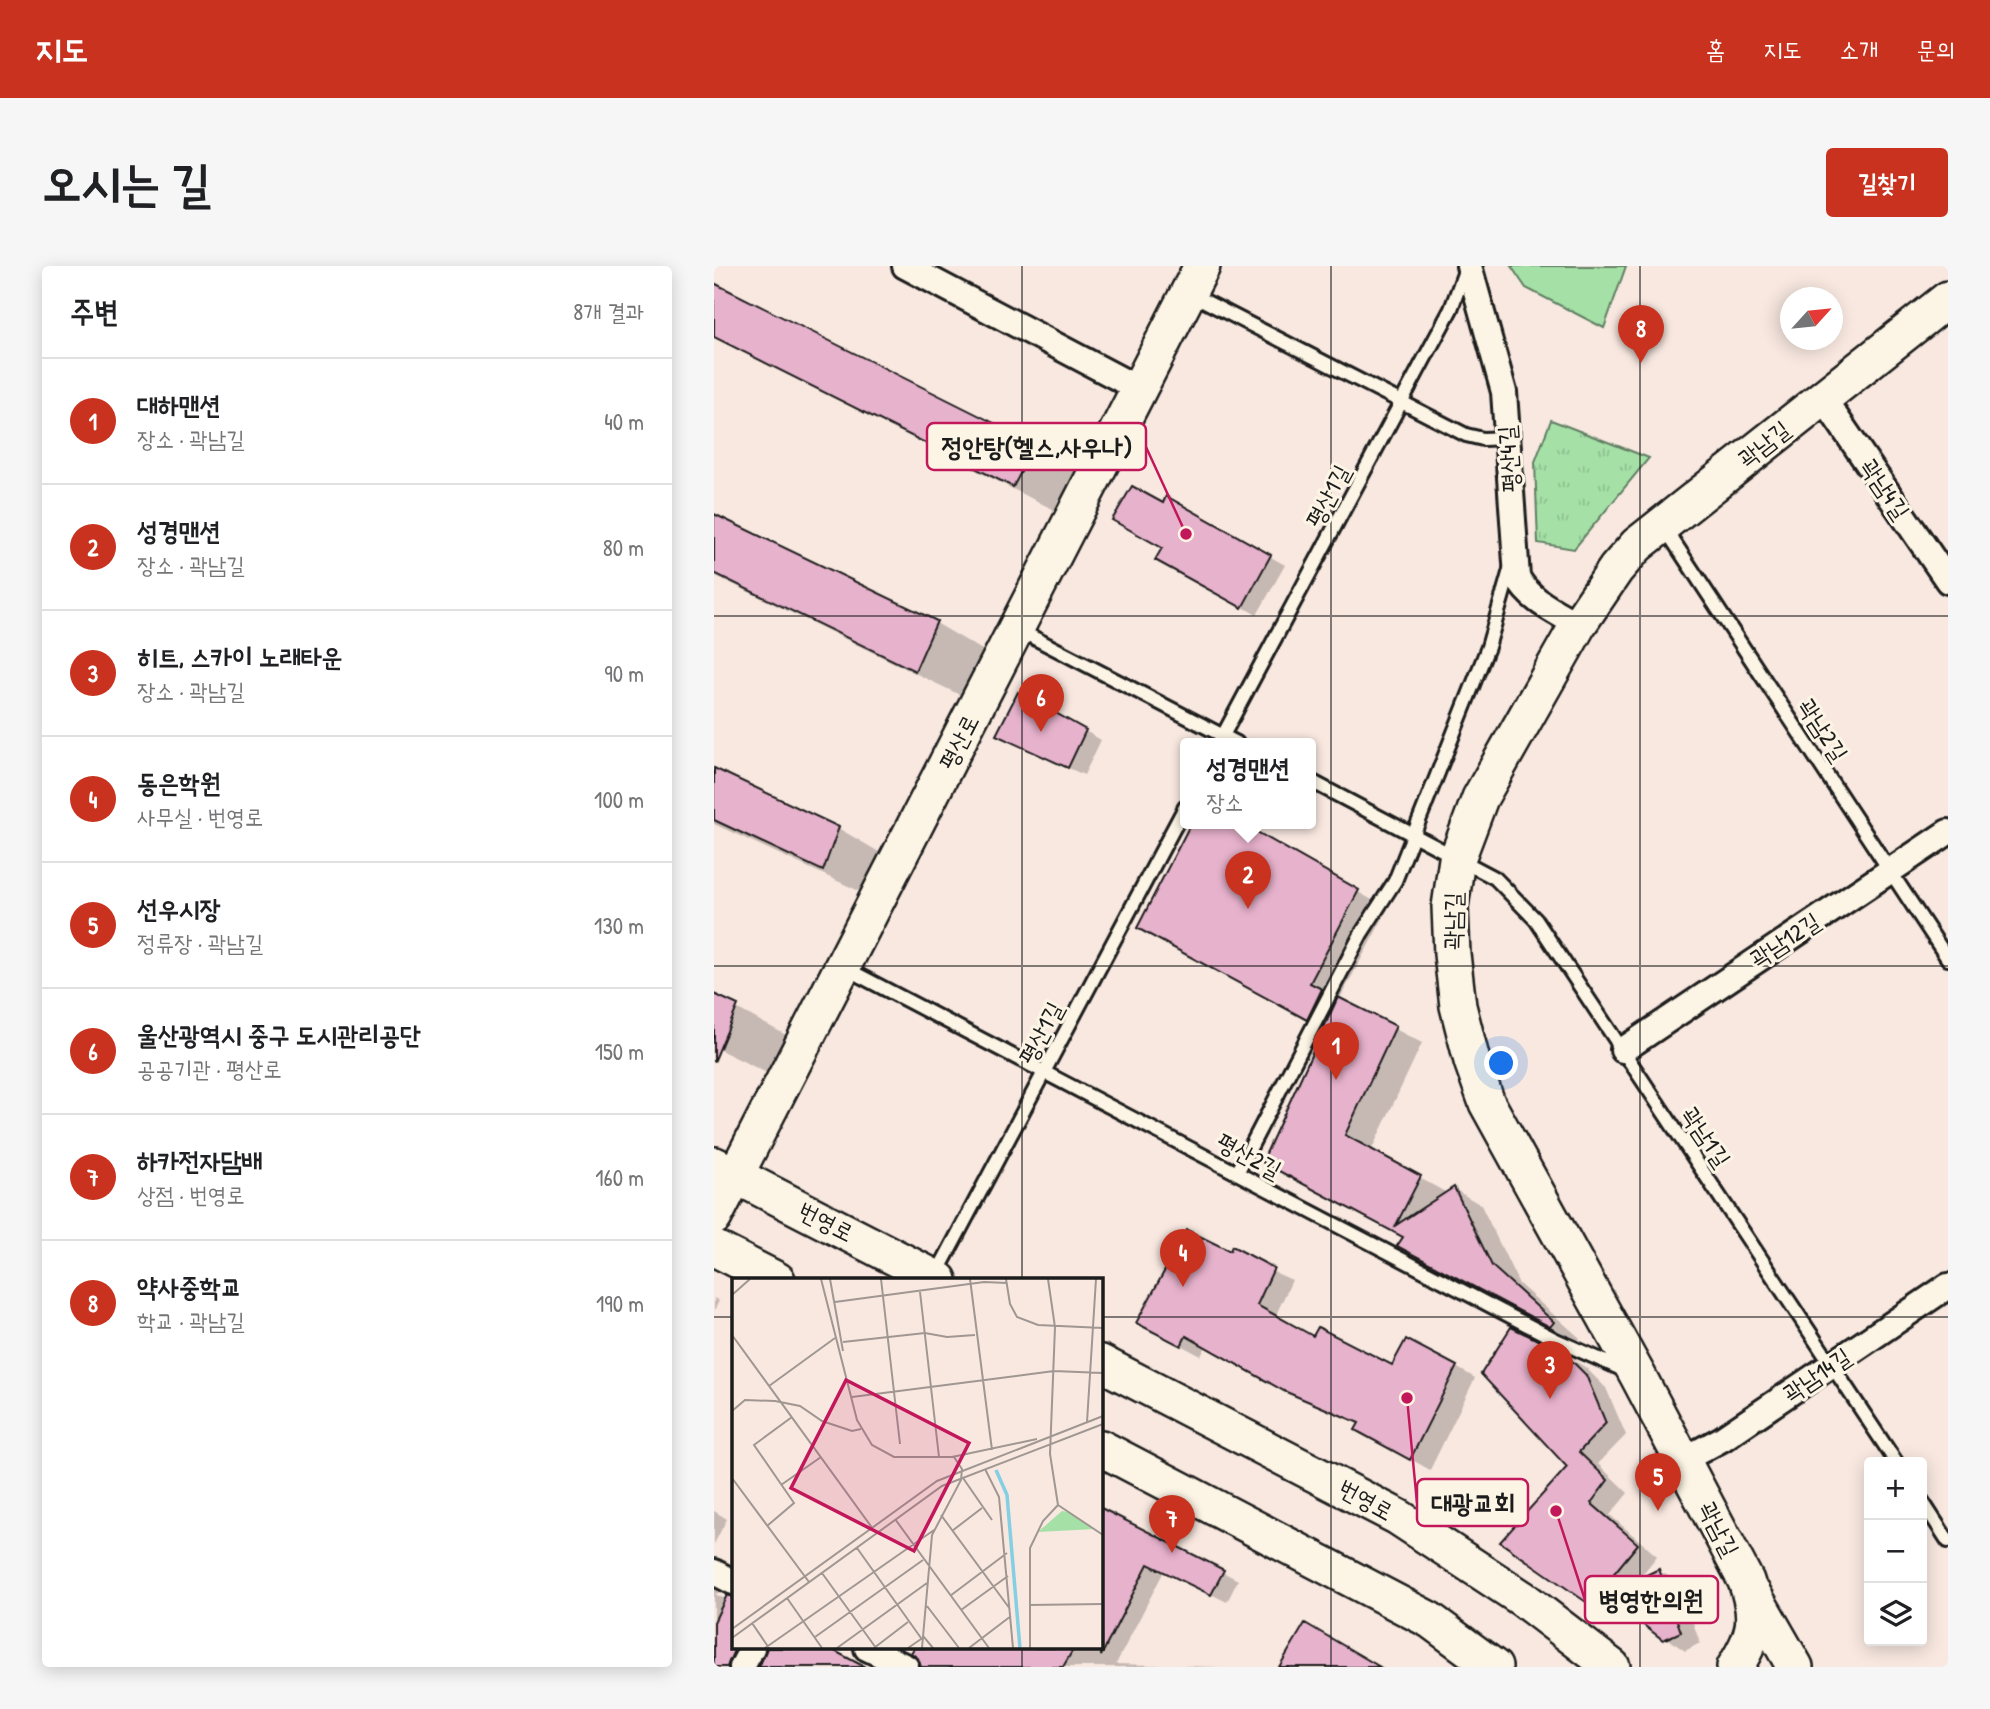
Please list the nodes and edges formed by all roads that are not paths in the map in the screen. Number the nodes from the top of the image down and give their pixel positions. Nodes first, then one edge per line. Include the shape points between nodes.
1 (905, 266) edge
2 (1468, 266) edge
3 (1195, 279) edge
4 (1948, 299) edge
5 (1139, 389) junction
6 (1823, 398) junction
7 (1402, 402) junction
8 (1508, 438) junction
9 (1662, 524) junction
10 (1513, 557) junction
11 (1948, 581) edge
12 (1578, 625) junction
13 (1016, 629) junction
14 (1219, 738) edge
15 (1222, 738) edge
16 (1316, 783) edge
17 (1180, 816) edge
18 (1412, 832) junction
19 (1948, 832) edge
20 (1457, 859) junction
21 (1890, 871) junction
22 (1948, 959) edge
23 (843, 967) junction
24 (1622, 1050) junction
25 (1044, 1072) junction
26 (725, 1170) edge
27 (1237, 1173) junction
28 (714, 1217) edge
29 (714, 1248) edge
30 (773, 1278) edge
31 (935, 1278) edge
32 (938, 1278) edge
33 (1948, 1286) edge
34 (1102, 1364) edge
35 (1832, 1365) junction
36 (1638, 1376) junction
37 (1102, 1449) edge
38 (1893, 1457) edge
39 (1683, 1460) junction
40 (1927, 1509) edge
41 (1948, 1541) edge
42 (714, 1572) edge
43 (732, 1581) edge
44 (1745, 1581) junction
45 (751, 1650) edge
46 (871, 1650) edge
47 (1484, 1662) edge
48 (742, 1667) edge
49 (906, 1667) edge
50 (1612, 1667) edge
51 (1735, 1667) edge
52 (1795, 1667) edge

1 - 5 street
2 - 7 lane, 평산1길
2 - 8 street, 평산4길 via 1498,363
3 - 5 main road, 평산로
3 - 7 lane
4 - 6 main road, 곽남길
5 - 13 main road, 평산로
6 - 9 main road, 곽남길
6 - 11 street, 곽남4길
7 - 8 lane via 1466,435
7 - 15 lane, 평산1길
8 - 10 street, 평산4길
9 - 12 main road, 곽남길 via 1616,569
9 - 21 lane, 곽남2길
10 - 12 street, 평산4길 via 1525,591
10 - 18 lane via 1489,647
12 - 20 main road, 곽남길 via 1480,798
13 - 14 lane
13 - 23 main road, 평산로
16 - 18 lane, 곽남1길
17 - 25 lane, 평산1길
18 - 20 lane, 곽남1길
18 - 27 lane via 1395,881 1361,934
19 - 21 street, 곽남12길
20 - 24 lane, 곽남1길 via 1495,878 1536,920
20 - 36 main road, 곽남길 via 1450,907 1452,954 1458,1006 1472,1061 1508,1145
21 - 22 lane, 곽남2길
21 - 24 street, 곽남12길
23 - 25 lane, 평산2길
23 - 26 main road, 평산로
24 - 35 lane, 곽남1길
25 - 27 lane, 평산2길
25 - 32 lane, 평산1길
26 - 28 main road, 평산로
26 - 31 main road, 번영로
27 - 36 lane, 평산2길 via 1556,1340
29 - 30 main road
33 - 35 street, 곽남14길
34 - 50 main road, 번영로 via 1398,1517 1523,1599
35 - 38 lane, 곽남1길
35 - 39 street, 곽남14길
36 - 39 main road, 곽남길
37 - 47 main road via 1430,1620
39 - 44 main road, 곽남길
40 - 41 lane
42 - 43 street
44 - 51 main road, 곽남길 via 1754,1603 1755,1625
44 - 52 main road
45 - 48 street
46 - 49 street

